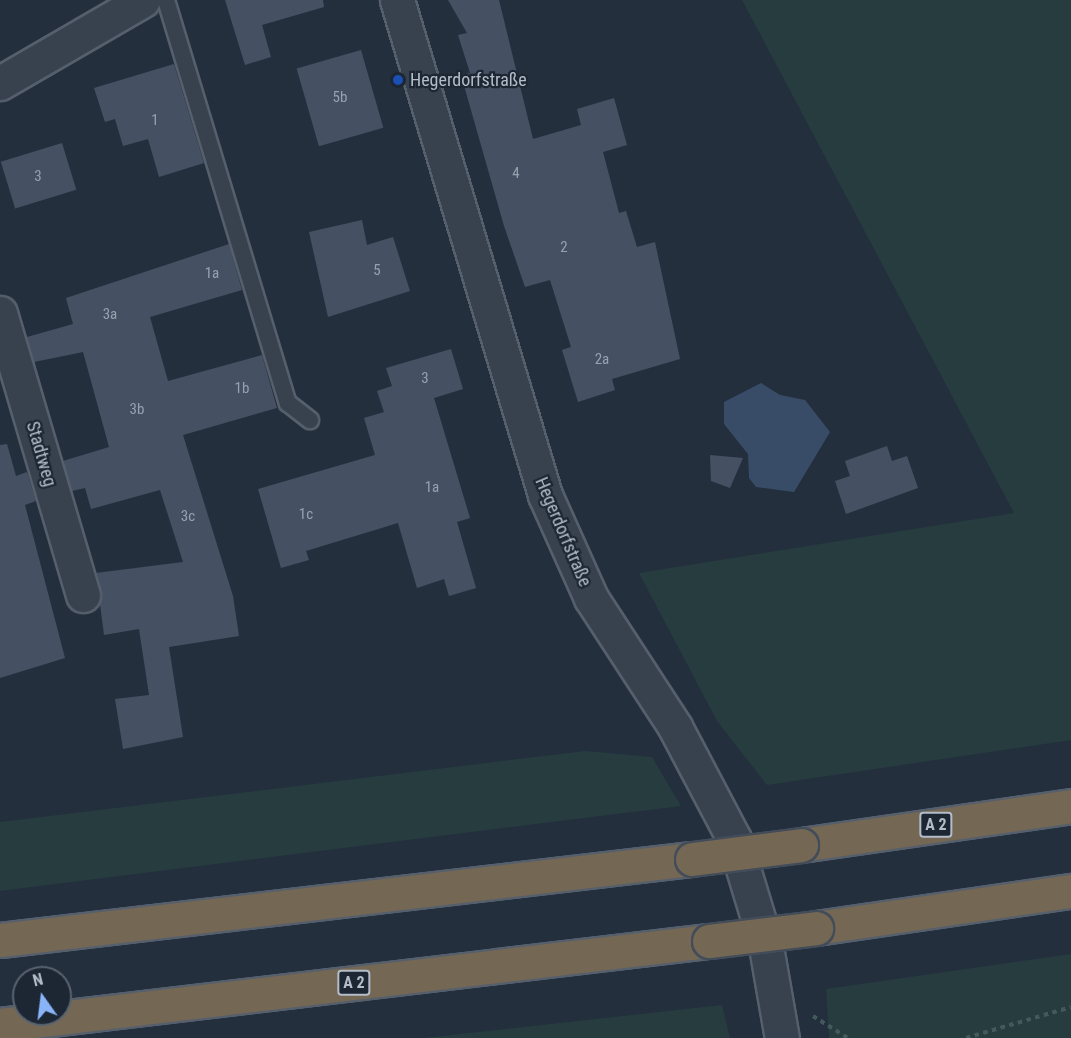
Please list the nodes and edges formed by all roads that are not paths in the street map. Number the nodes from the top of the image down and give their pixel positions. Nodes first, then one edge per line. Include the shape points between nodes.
1 (166, 0) edge
2 (398, 0) edge
3 (134, 2) edge
4 (0, 82) edge
5 (0, 313) edge
6 (310, 420) dead end
7 (83, 595) dead end
8 (1071, 806) edge
9 (1071, 891) edge
10 (0, 940) edge
11 (0, 1025) edge
12 (783, 1038) edge

1 - 6 lane via 288,403
2 - 12 street, Hegerdorfstraße via 545,495 591,597 675,727 734,839 765,941
3 - 4 street
5 - 7 street, Stadtweg
8 - 10 highway, A 2, bridge via 692,859
9 - 11 highway, A 2, bridge via 816,927

